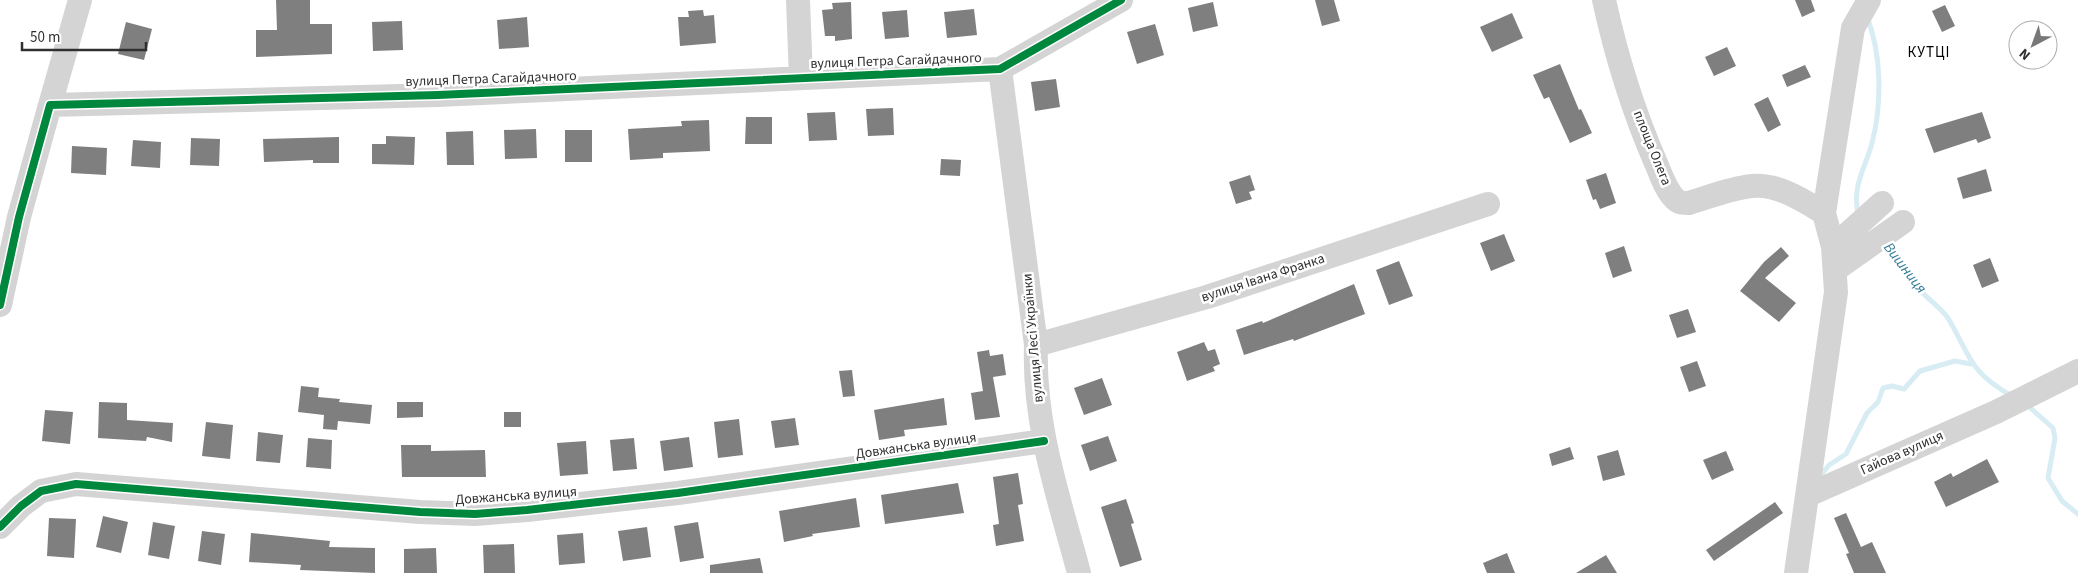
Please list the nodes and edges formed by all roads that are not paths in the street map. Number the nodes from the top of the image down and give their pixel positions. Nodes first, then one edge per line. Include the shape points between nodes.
1 (80, 0) edge
2 (798, 0) edge
3 (1121, 0) edge
4 (1604, 0) edge
5 (1869, 0) edge
6 (1000, 70) junction
7 (800, 78) junction
8 (50, 105) junction
9 (1488, 204) dead end
10 (1877, 207) dead end
11 (1824, 213) junction
12 (1896, 227) dead end
13 (1860, 239) junction
14 (1833, 247) junction
15 (1835, 270) junction
16 (0, 305) edge
17 (1036, 345) junction
18 (2078, 371) edge
19 (1044, 441) junction
20 (1808, 495) junction
21 (0, 526) edge
22 (1079, 573) edge
23 (1796, 573) edge

1 - 8 street
2 - 7 street
3 - 6 street, вулиця Петра Сагайдачного
4 - 11 street, площа Олега via 1645,137 1675,200 1681,204 1689,203 1754,185 1794,196
5 - 11 street via 1853,28
6 - 7 street, вулиця Петра Сагайдачного
6 - 17 street, вулиця Лесі Українки
7 - 8 street, вулиця Петра Сагайдачного via 438,95
8 - 16 street via 19,217
9 - 17 street, вулиця Івана Франка via 1207,297
10 - 13 street
11 - 14 street
12 - 13 street
13 - 14 street
13 - 15 street
14 - 15 street
15 - 20 street via 1836,292
17 - 19 street, вулиця Лесі Українки via 1035,377
18 - 20 street, Гайова вулиця via 1996,412
19 - 21 street, Довжанська вулиця via 678,493 475,514 76,484 41,491
19 - 22 street, вулиця Лесі Українки
20 - 23 street

